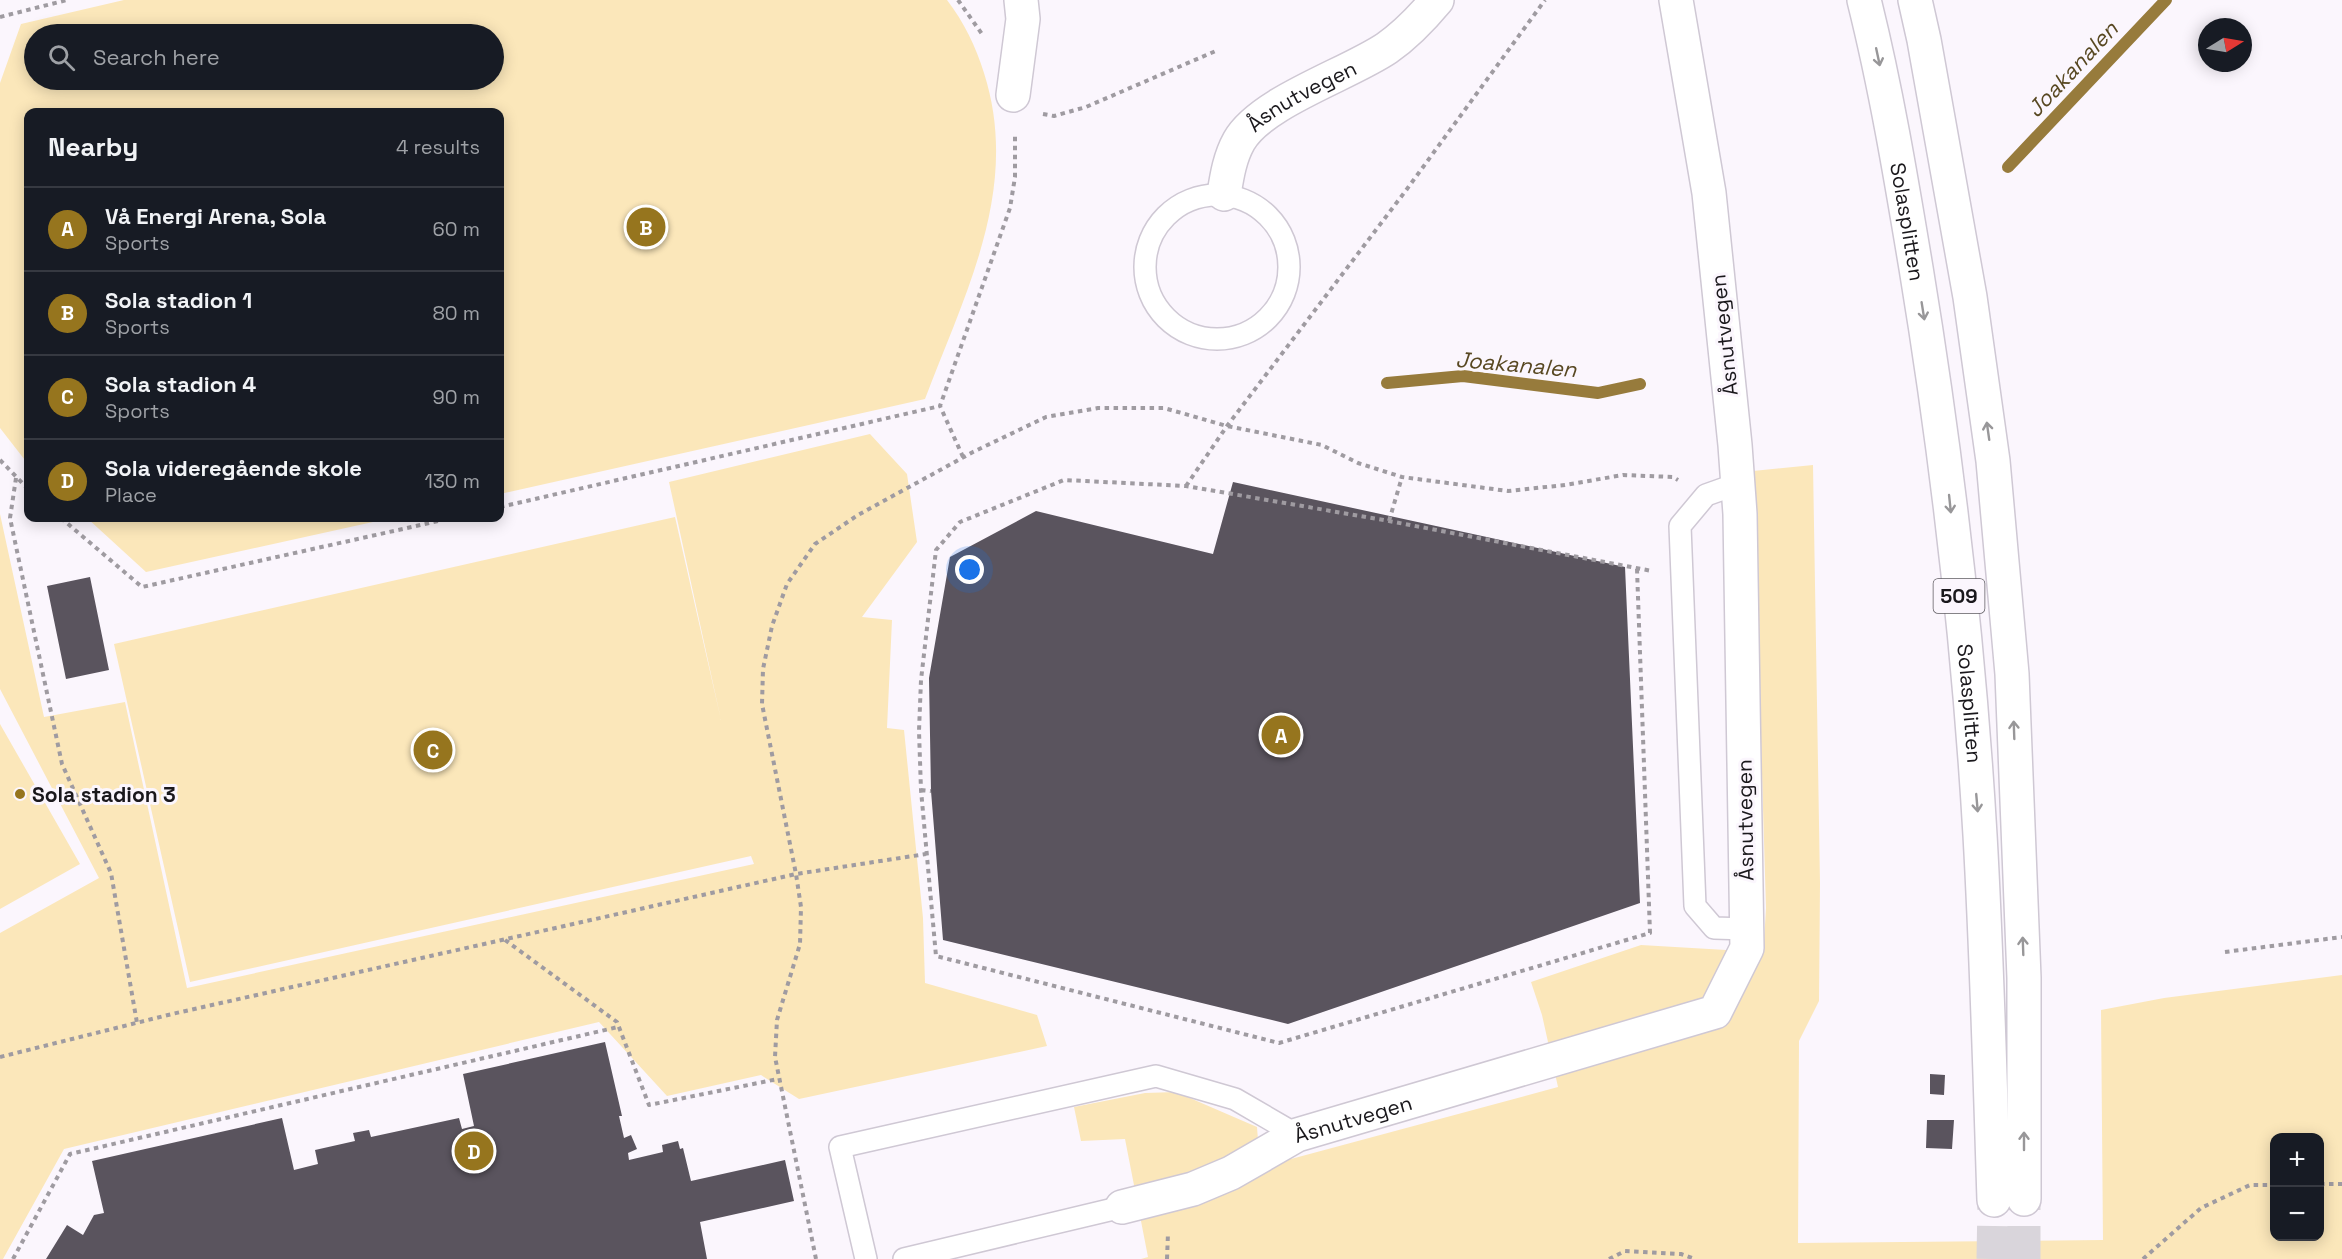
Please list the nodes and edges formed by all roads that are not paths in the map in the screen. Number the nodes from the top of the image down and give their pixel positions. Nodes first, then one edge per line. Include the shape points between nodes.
1 (1021, 0) edge
2 (1437, 0) edge
3 (1676, 0) edge
4 (1864, 0) edge
5 (1915, 0) edge
6 (1013, 94) road end
7 (1224, 194) junction
8 (1737, 484) junction
9 (1747, 929) junction
10 (1297, 1136) junction
11 (1122, 1207) joint
12 (866, 1259) edge
13 (904, 1259) edge

1 - 6 main road via 1023,19
2 - 7 main road, Åsnutvegen via 1417,24 1386,48 1254,123 1240,140 1228,166
3 - 8 main road, Åsnutvegen via 1709,193
4 -> 5 main road, Solasplitten / 509 via 1902,186 1946,466 1968,679 2009,1199 2024,978 2009,639 1993,461 1970,297
7 - 7 lane via 1200,195 1177,205 1159,222 1148,243 1143,267 1148,292 1160,313 1178,329 1201,338 1224,340 1247,333 1267,320 1281,301 1289,255 1281,232 1266,213 1247,200
8 - 9 main road, Åsnutvegen
8 - 9 lane via 1706,495 1680,526 1695,906 1714,928
9 - 10 main road, Åsnutvegen via 1747,948 1714,1012
10 - 11 main road, Åsnutvegen via 1202,1185
10 - 12 lane via 1235,1099 1156,1076 840,1147
11 - 13 lane

